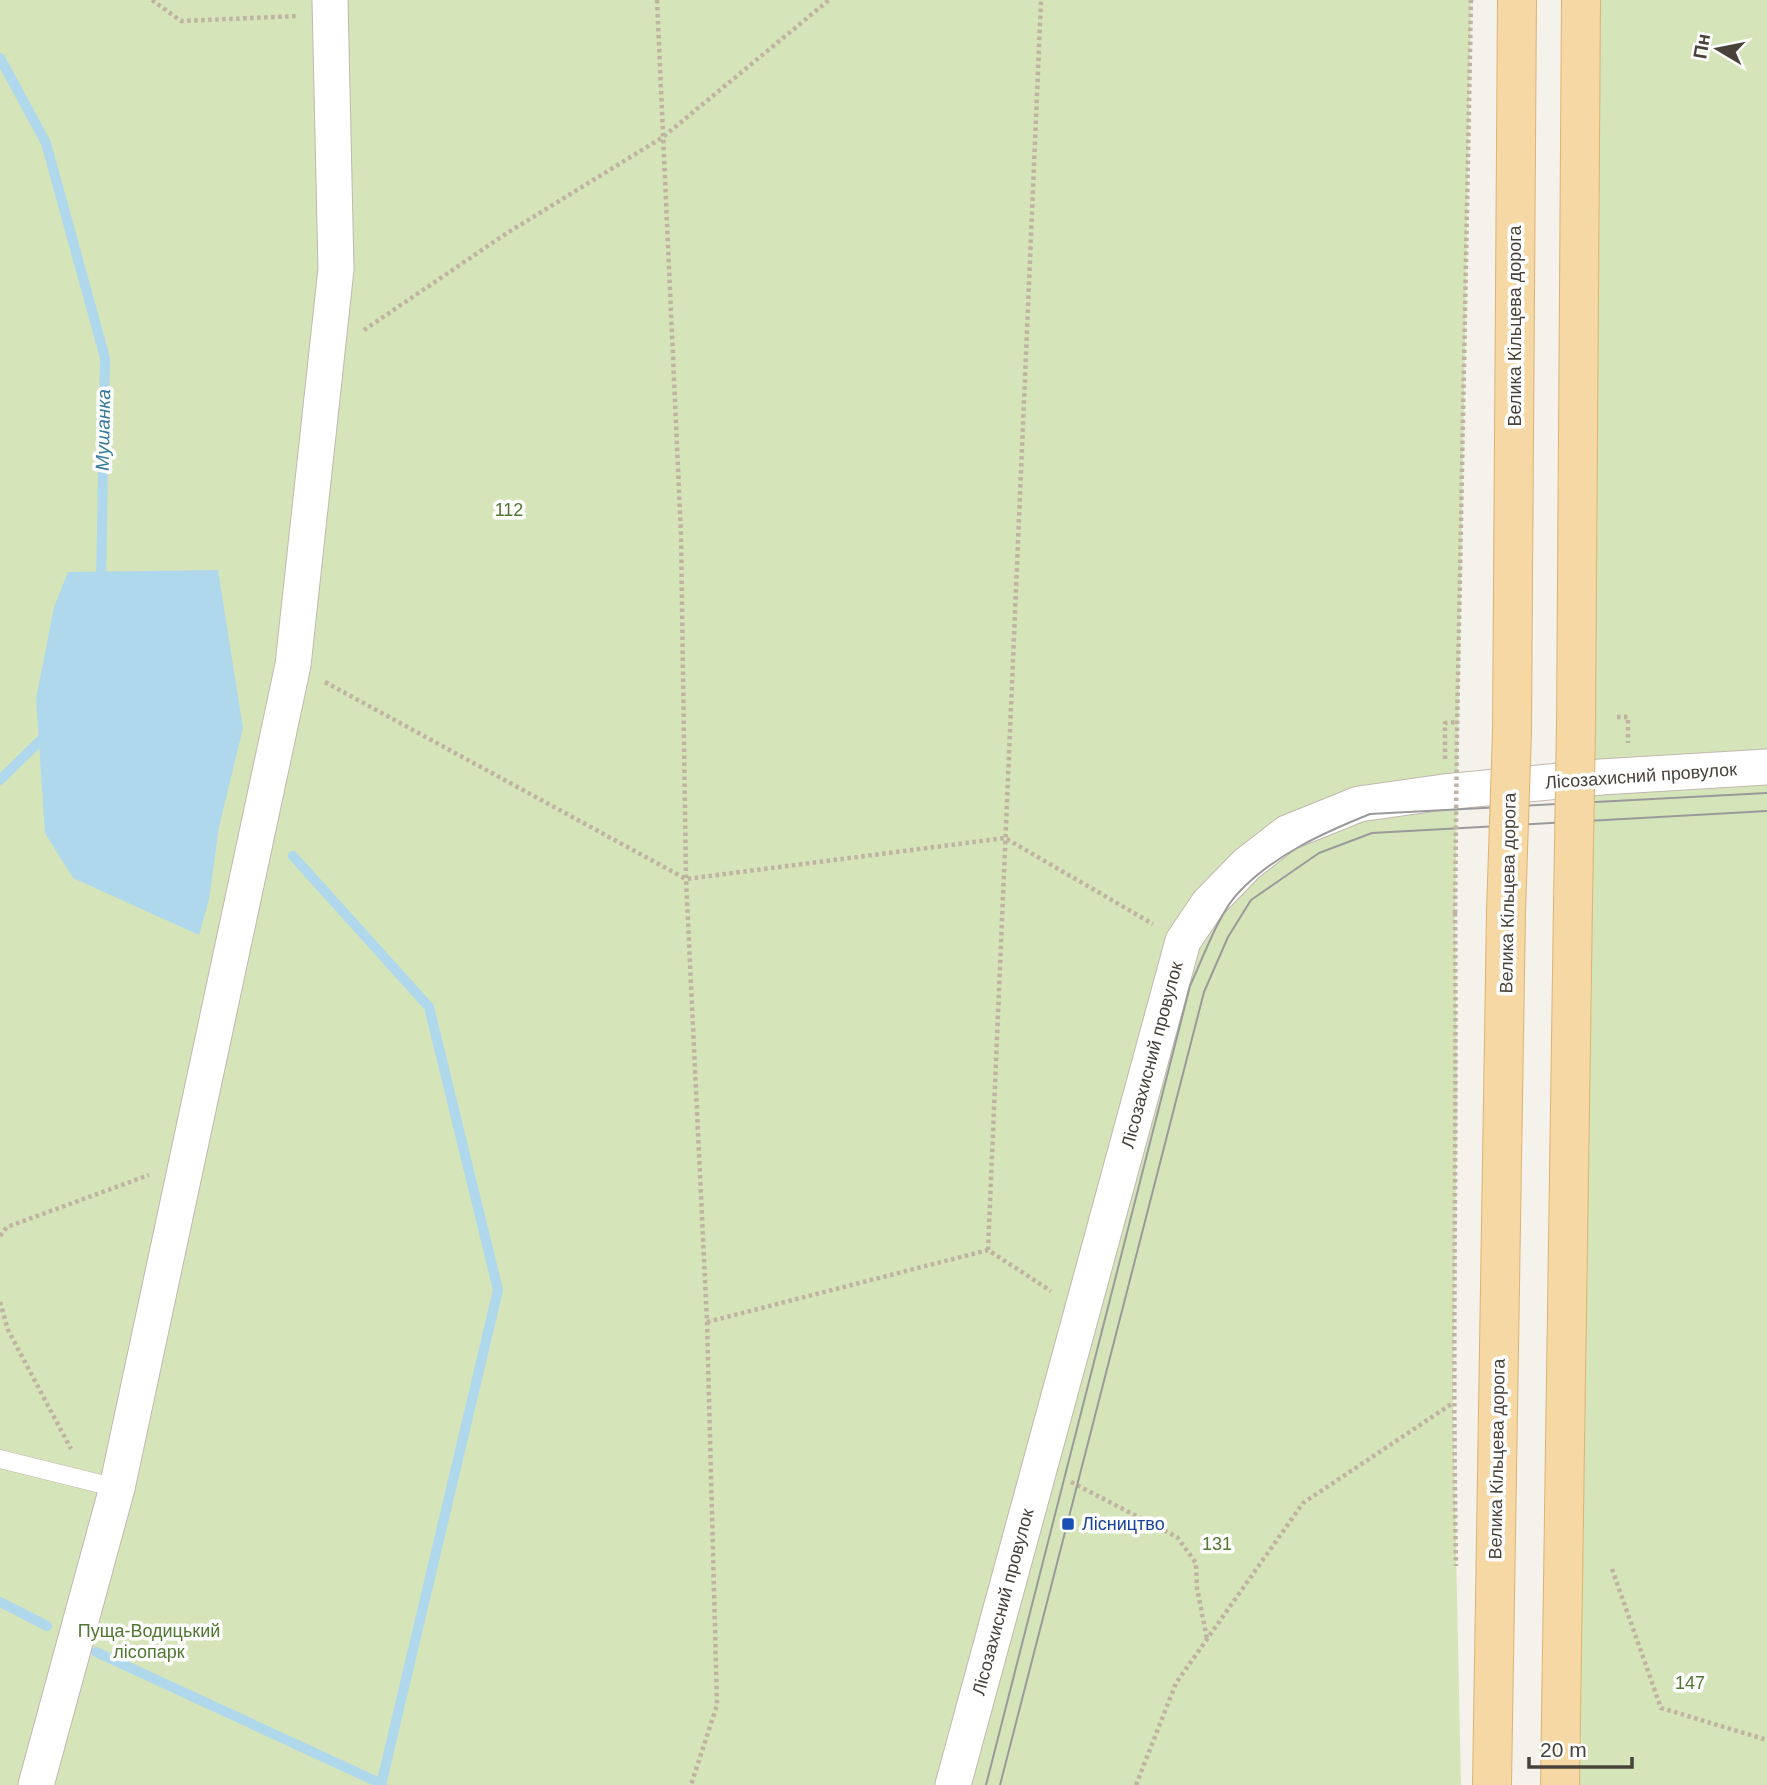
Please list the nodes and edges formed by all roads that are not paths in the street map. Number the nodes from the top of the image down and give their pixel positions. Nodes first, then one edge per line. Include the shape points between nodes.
1 (1517, 0) edge
2 (1581, 0) edge
3 (330, 8) edge
4 (1767, 766) edge
5 (0, 1459) edge
6 (102, 1484) junction
7 (36, 1785) edge
8 (953, 1785) edge
9 (1492, 1785) edge
10 (1560, 1785) edge

1 - 9 main road, Велика Кільцева дорога, bridge via 1512,731
2 - 10 main road, bridge via 1576,724
3 - 6 street via 336,269 293,665 186,1162
4 - 8 street, Лісозахисний провулок via 1601,777 1359,804 1287,833 1247,864 1208,904 1183,941
5 - 6 lane
6 - 7 street

